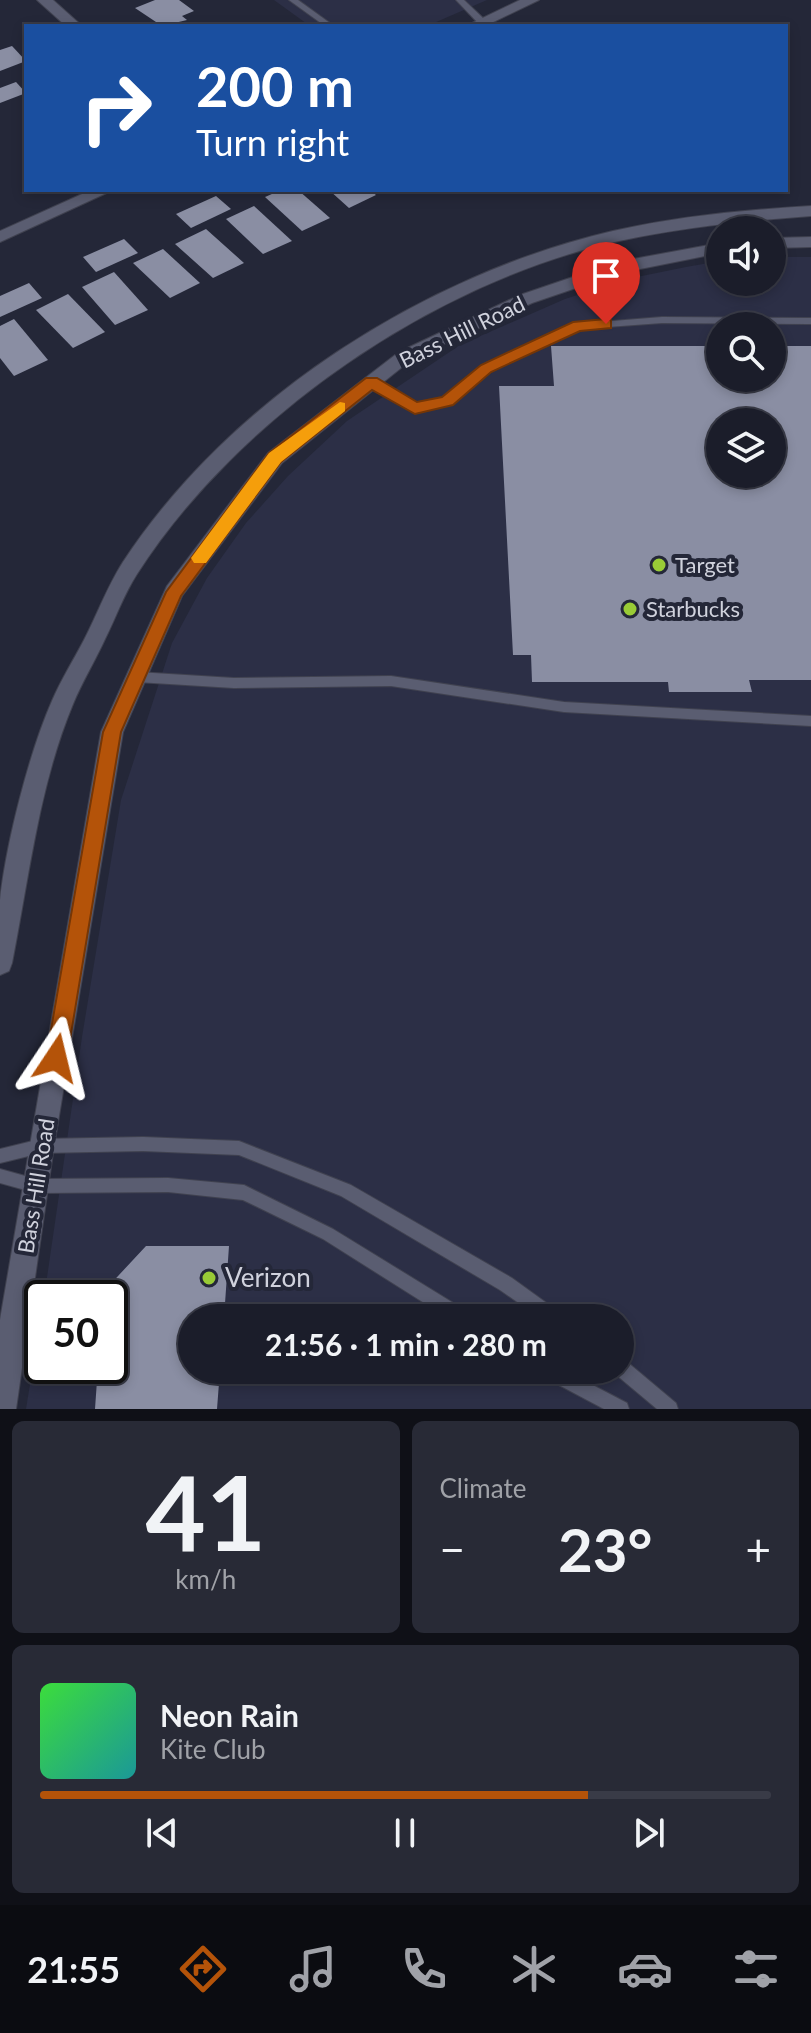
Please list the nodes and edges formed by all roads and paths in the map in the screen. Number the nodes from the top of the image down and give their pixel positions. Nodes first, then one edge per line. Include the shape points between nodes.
1 (44, 0) edge
2 (293, 0) edge
3 (460, 0) edge
4 (532, 0) edge
5 (73, 24) edge
6 (327, 24) edge
7 (477, 24) edge
8 (101, 192) edge
9 (811, 211) edge
10 (0, 237) edge
11 (811, 242) edge
12 (786, 243) edge
13 (706, 251) edge
14 (811, 321) edge
15 (371, 382) junction
16 (137, 677) junction
17 (811, 721) edge
18 (0, 963) edge
19 (41, 1146) junction
20 (0, 1156) edge
21 (0, 1176) edge
22 (36, 1186) junction
23 (440, 1304) edge
24 (534, 1304) edge
25 (634, 1379) edge
26 (574, 1384) edge
27 (1, 1409) edge
28 (621, 1409) edge
29 (670, 1409) edge

1 - 5 main road
2 - 6 lane
3 - 7 lane
4 - 7 main road
8 - 10 main road
9 - 18 main road, Bass Hill Road via 657,226 521,264 382,329 273,406 198,482 131,566 59,711 32,807
11 - 12 main road
13 - 15 main road, Bass Hill Road via 617,268 526,299 405,356
14 - 15 lane via 662,320 578,326 486,368 447,401 415,408
15 - 16 main road, Bass Hill Road via 275,458 174,592
16 - 17 lane via 234,683 391,681 564,707
16 - 19 main road, Bass Hill Road via 112,732
19 - 20 lane
19 - 22 main road, Bass Hill Road
19 - 24 lane via 239,1148 346,1190
21 - 22 lane
22 - 23 lane via 168,1185 244,1193 328,1234
22 - 27 main road, Bass Hill Road
25 - 29 lane
26 - 28 lane

